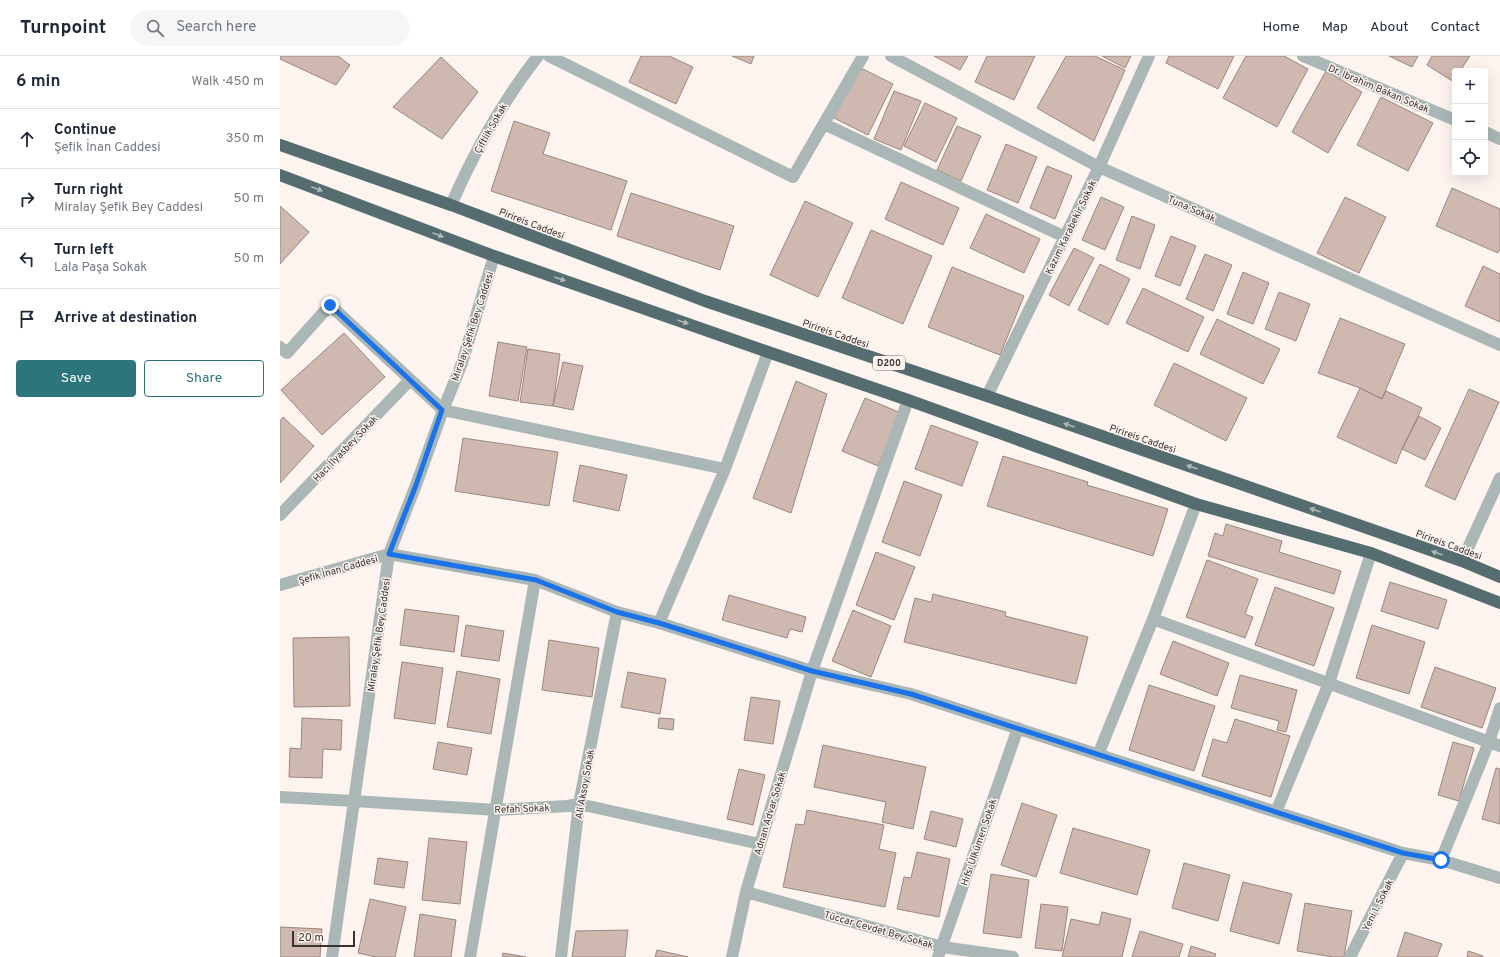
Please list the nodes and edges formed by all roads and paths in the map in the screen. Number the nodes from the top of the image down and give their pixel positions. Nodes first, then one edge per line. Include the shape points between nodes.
1 (538, 56) edge
2 (549, 56) edge
3 (863, 56) edge
4 (891, 56) edge
5 (1149, 56) edge
6 (1303, 56) edge
7 (1452, 119) edge
8 (824, 124) junction
9 (1488, 133) edge
10 (1500, 138) edge
11 (280, 145) edge
12 (1099, 167) junction
13 (280, 175) edge
14 (451, 206) junction
15 (1065, 237) junction
16 (494, 256) junction
17 (1500, 345) edge
18 (280, 347) edge
19 (768, 352) junction
20 (410, 380) junction
21 (987, 396) junction
22 (908, 400) junction
23 (442, 410) junction
24 (725, 469) junction
25 (1500, 478) edge
26 (1196, 504) junction
27 (280, 515) edge
28 (1371, 553) junction
29 (389, 554) junction
30 (1462, 561) junction
31 (1500, 577) edge
32 (536, 580) junction
33 (280, 585) edge
34 (1500, 603) edge
35 (617, 612) junction
36 (1153, 619) junction
37 (659, 623) junction
38 (812, 671) junction
39 (1329, 683) junction
40 (1500, 708) edge
41 (1018, 728) junction
42 (1494, 744) edge
43 (1098, 755) junction
44 (280, 797) edge
45 (354, 800) junction
46 (579, 804) junction
47 (496, 810) junction
48 (1276, 812) junction
49 (760, 844) junction
50 (1403, 853) junction
51 (1441, 860) junction
52 (1500, 878) edge
53 (746, 892) junction
54 (940, 952) edge
55 (332, 957) edge
56 (470, 957) edge
57 (561, 957) edge
58 (732, 957) edge
59 (1013, 957) edge
60 (1350, 957) edge

1 - 14 street, Çiftlik Sokak via 506,99 466,169
2 - 8 street via 793,177
3 - 8 street
4 - 12 street, Tuna Sokak
5 - 12 street, Kazım Karabekir Sokak
6 - 7 street, Dr. İbrahim Bakan Sokak
8 - 15 street
9 - 10 street
11 - 14 highway, Pirireis Caddesi / D200
12 - 15 street, Kazım Karabekir Sokak
12 - 17 street, Tuna Sokak
13 -> 16 highway
14 - 21 highway, Pirireis Caddesi / D200 via 704,301
15 - 21 street, Kazım Karabekir Sokak
16 -> 19 highway
16 - 23 street, Miralay Şefik Bey Caddesi via 462,363
18 - 20 street via 287,353 330,305
19 - 22 highway
19 - 24 street
20 - 23 street
20 - 27 street, Hacı İlyasbey Sokak
30 -> 21 highway, Pirireis Caddesi / D200
22 - 26 highway
22 - 38 street, Adnan Advar Sokak
23 - 24 street
23 - 29 street, Miralay Şefik Bey Caddesi
24 - 37 street
25 - 30 street
26 - 28 highway
26 - 36 street
28 - 34 highway
28 - 39 street
29 - 32 street, Şefik İnan Caddesi
29 - 33 street, Şefik İnan Caddesi
29 - 45 street, Miralay Şefik Bey Caddesi
30 - 31 highway, Pirireis Caddesi / D200
32 - 35 street, Şefik İnan Caddesi
32 - 47 street
35 - 37 street, Şefik İnan Caddesi
35 - 46 street, Ali Aksoy Sokak
36 - 39 street
36 - 43 street
37 - 38 street, Şefik İnan Caddesi
38 - 41 street, Şefik İnan Caddesi via 911,694
38 - 49 street, Adnan Advar Sokak
39 - 42 street
39 - 48 street
40 - 42 street
41 - 43 street, Şefik İnan Caddesi
41 - 54 street, Hıfsı Ülkümen Sokak
42 - 51 street
43 - 48 street, Şefik İnan Caddesi
44 - 45 street, Refah Sokak
45 - 47 street, Refah Sokak
45 - 55 street, Miralay Şefik Bey Caddesi
46 - 47 street, Refah Sokak
46 - 49 street, Refah Sokak
46 - 57 street, Ali Aksoy Sokak
47 - 56 street
48 - 50 street, Şefik İnan Caddesi
49 - 53 street, Adnan Advar Sokak
50 - 51 street, Şefik İnan Caddesi
50 - 60 street, Yeni 1. Sokak
51 - 52 street, Şefik İnan Caddesi
53 - 54 street, Tüccar Cevdet Bey Sokak
53 - 58 street, Adnan Advar Sokak
54 - 59 street, Tüccar Cevdet Bey Sokak

